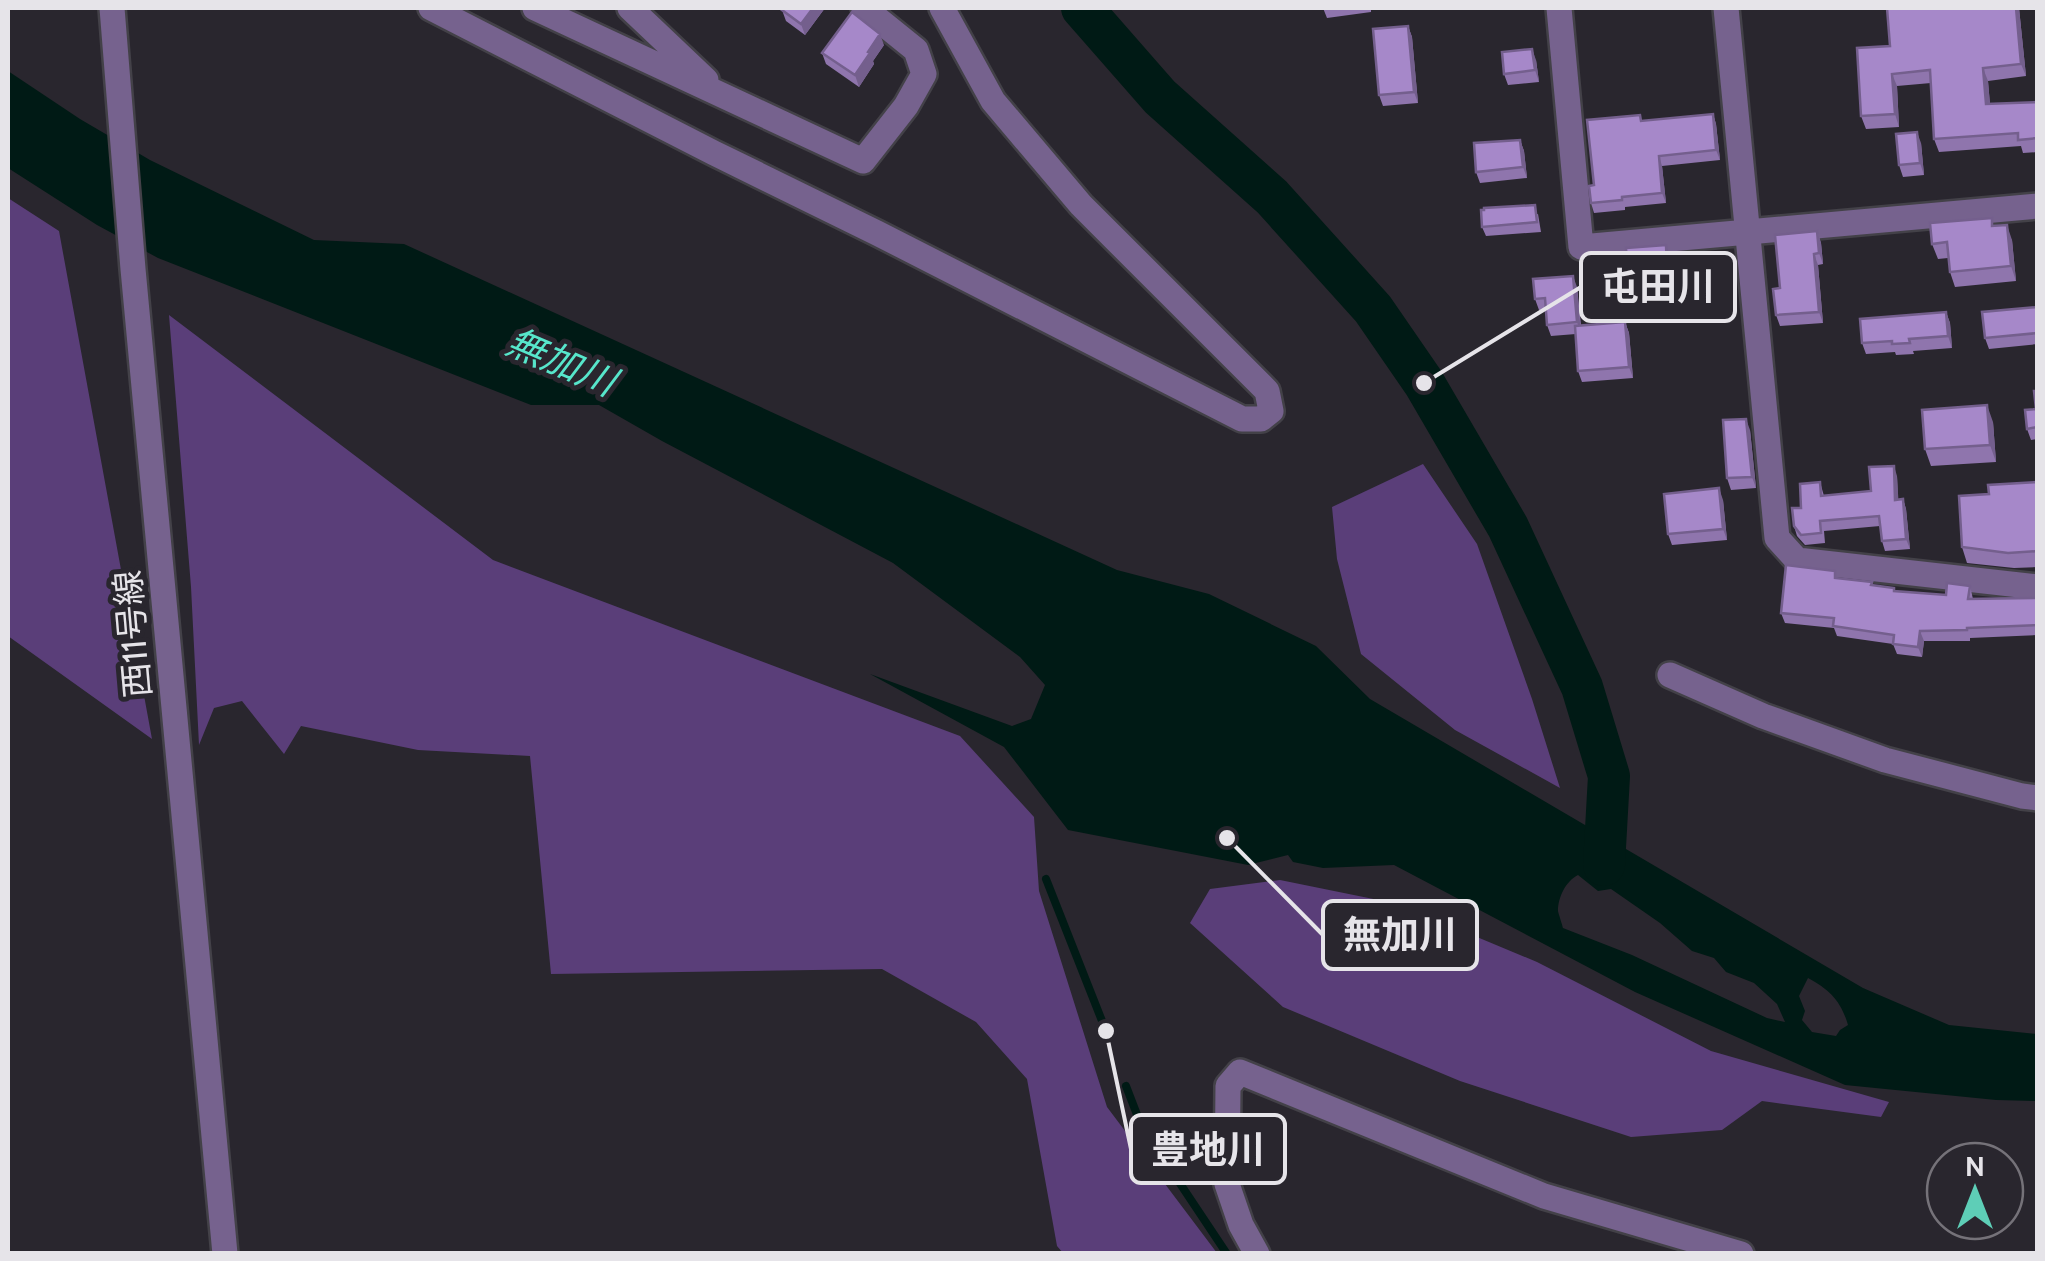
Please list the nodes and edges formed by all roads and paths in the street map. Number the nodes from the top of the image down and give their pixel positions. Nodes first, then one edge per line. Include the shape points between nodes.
1 (112, 8) edge
2 (431, 8) edge
3 (545, 8) edge
4 (630, 8) edge
5 (864, 8) edge
6 (942, 8) edge
7 (1559, 8) edge
8 (1726, 8) edge
9 (721, 94) junction
10 (2038, 206) edge
11 (1748, 233) junction
12 (2038, 588) edge
13 (1670, 675) dead end
14 (2038, 798) edge
15 (225, 1254) edge
16 (1257, 1254) edge
17 (1740, 1254) edge

1 - 15 street, 西11号線
2 - 6 street via 1242,418 1271,411 1267,390 1081,205 993,101
3 - 9 street
4 - 9 street
5 - 9 street via 916,50 924,74 863,161
7 - 11 street via 1581,247
8 - 11 street
10 - 11 street
11 - 12 street via 1776,538 1797,560
13 - 14 street via 1884,760
16 - 17 street via 1227,1184 1228,1086 1240,1072 1544,1196

